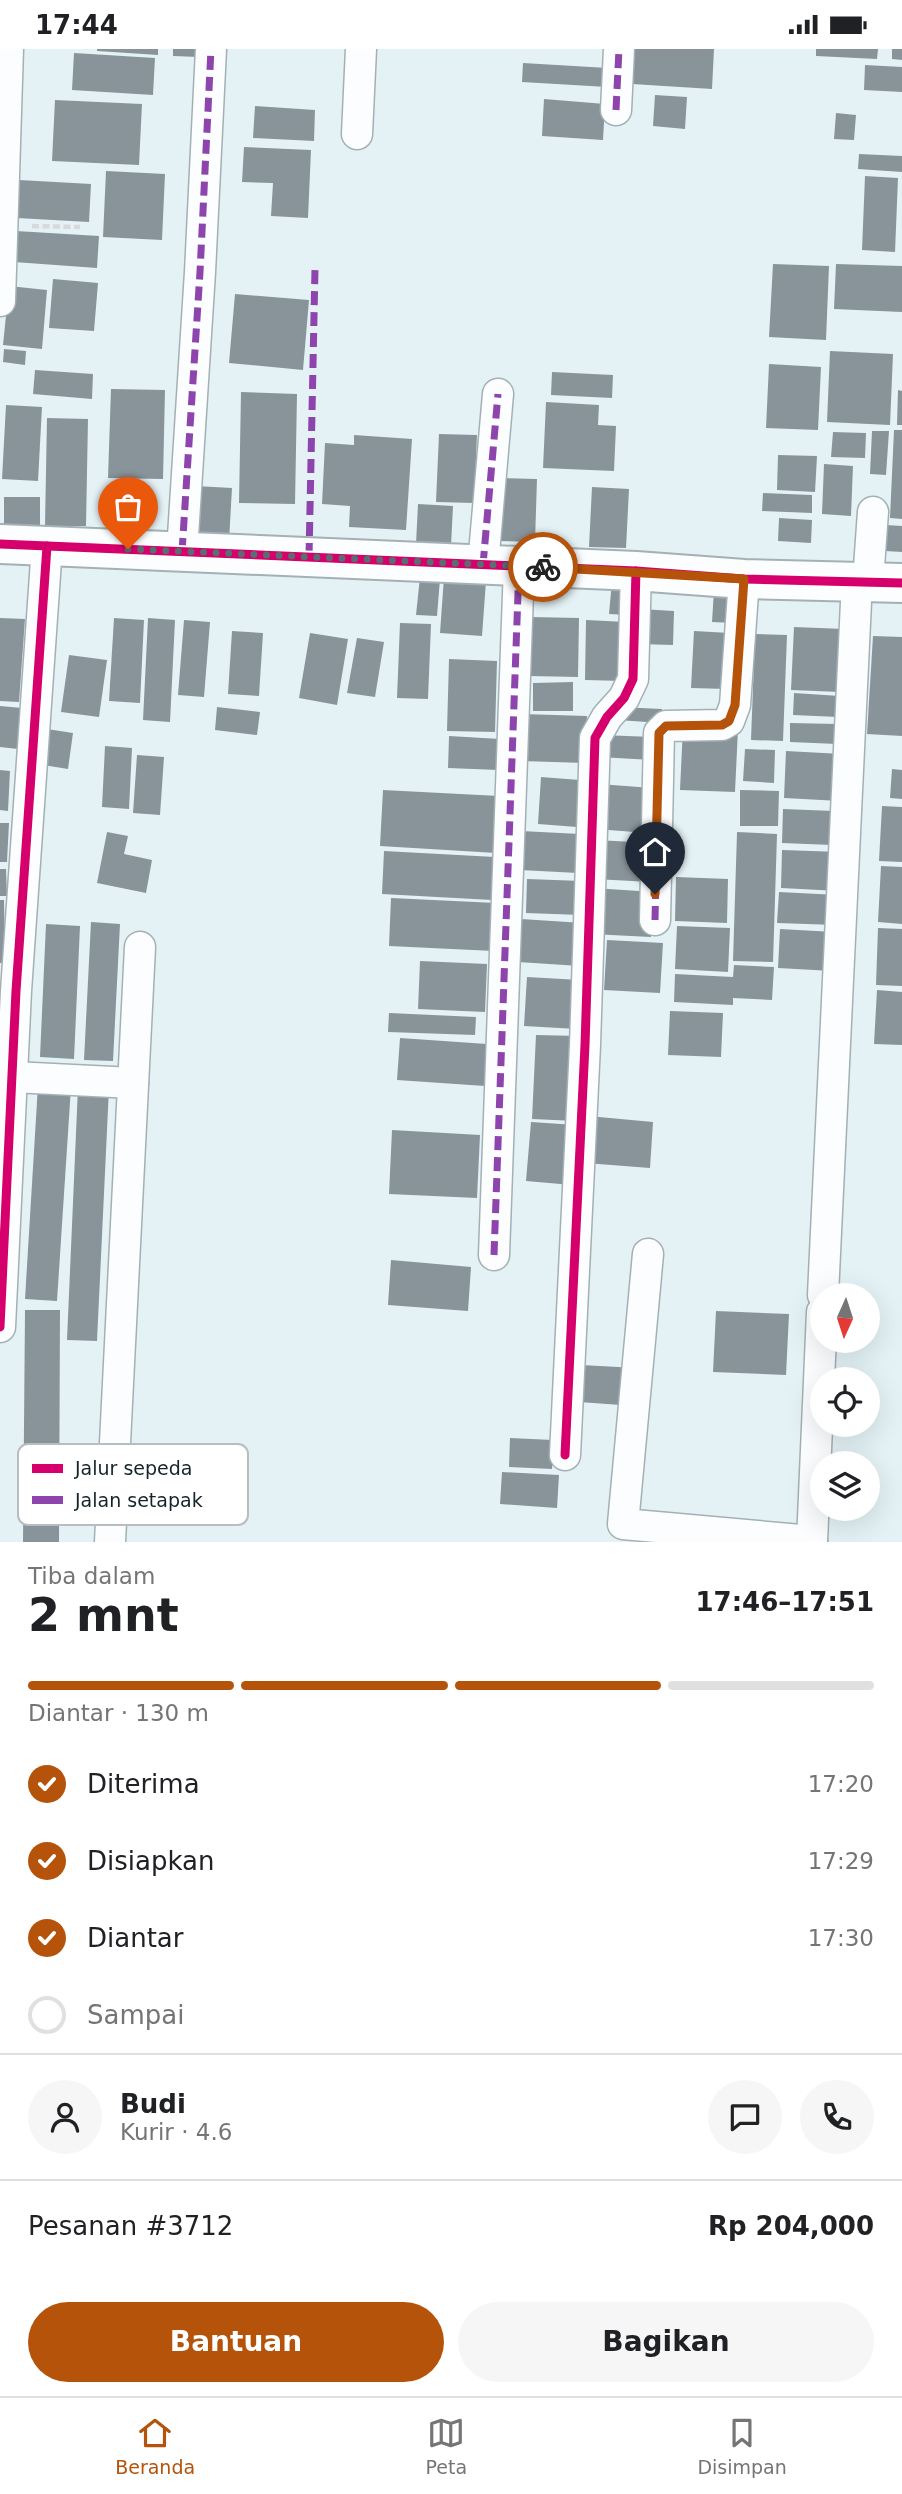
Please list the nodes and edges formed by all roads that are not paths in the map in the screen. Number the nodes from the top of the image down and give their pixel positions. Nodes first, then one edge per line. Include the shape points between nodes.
1 (8, 49) edge
2 (211, 49) edge
3 (361, 49) edge
4 (619, 49) edge
5 (617, 110) dead end
6 (358, 134) dead end
7 (0, 301) edge
8 (498, 394) dead end
9 (873, 512) dead end
10 (0, 544) edge
11 (47, 546) junction
12 (182, 552) junction
13 (501, 565) junction
14 (636, 571) junction
15 (744, 579) junction
16 (876, 582) edge
17 (655, 920) dead end
18 (140, 947) dead end
19 (13, 1077) junction
20 (133, 1083) junction
21 (4, 1154) edge
22 (2, 1247) edge
23 (648, 1254) dead end
24 (494, 1255) dead end
25 (824, 1283) edge
26 (0, 1327) edge
27 (820, 1353) edge
28 (116, 1444) edge
29 (565, 1455) dead end
30 (812, 1541) edge

1 - 7 street
2 - 12 street
3 - 6 street
4 - 5 street
8 - 13 street
9 - 16 street
10 - 11 street
11 - 12 street
11 - 19 street
12 - 13 street
13 - 14 street
13 - 24 street
14 - 15 street
14 - 29 street via 633,679 595,738
15 - 16 street
15 - 17 street via 735,705 729,721 666,726 659,733
16 - 25 street
18 - 20 street
19 - 20 street
19 - 21 street
20 - 28 street
21 - 22 street
22 - 26 street
23 - 30 street via 623,1524
27 - 30 street

